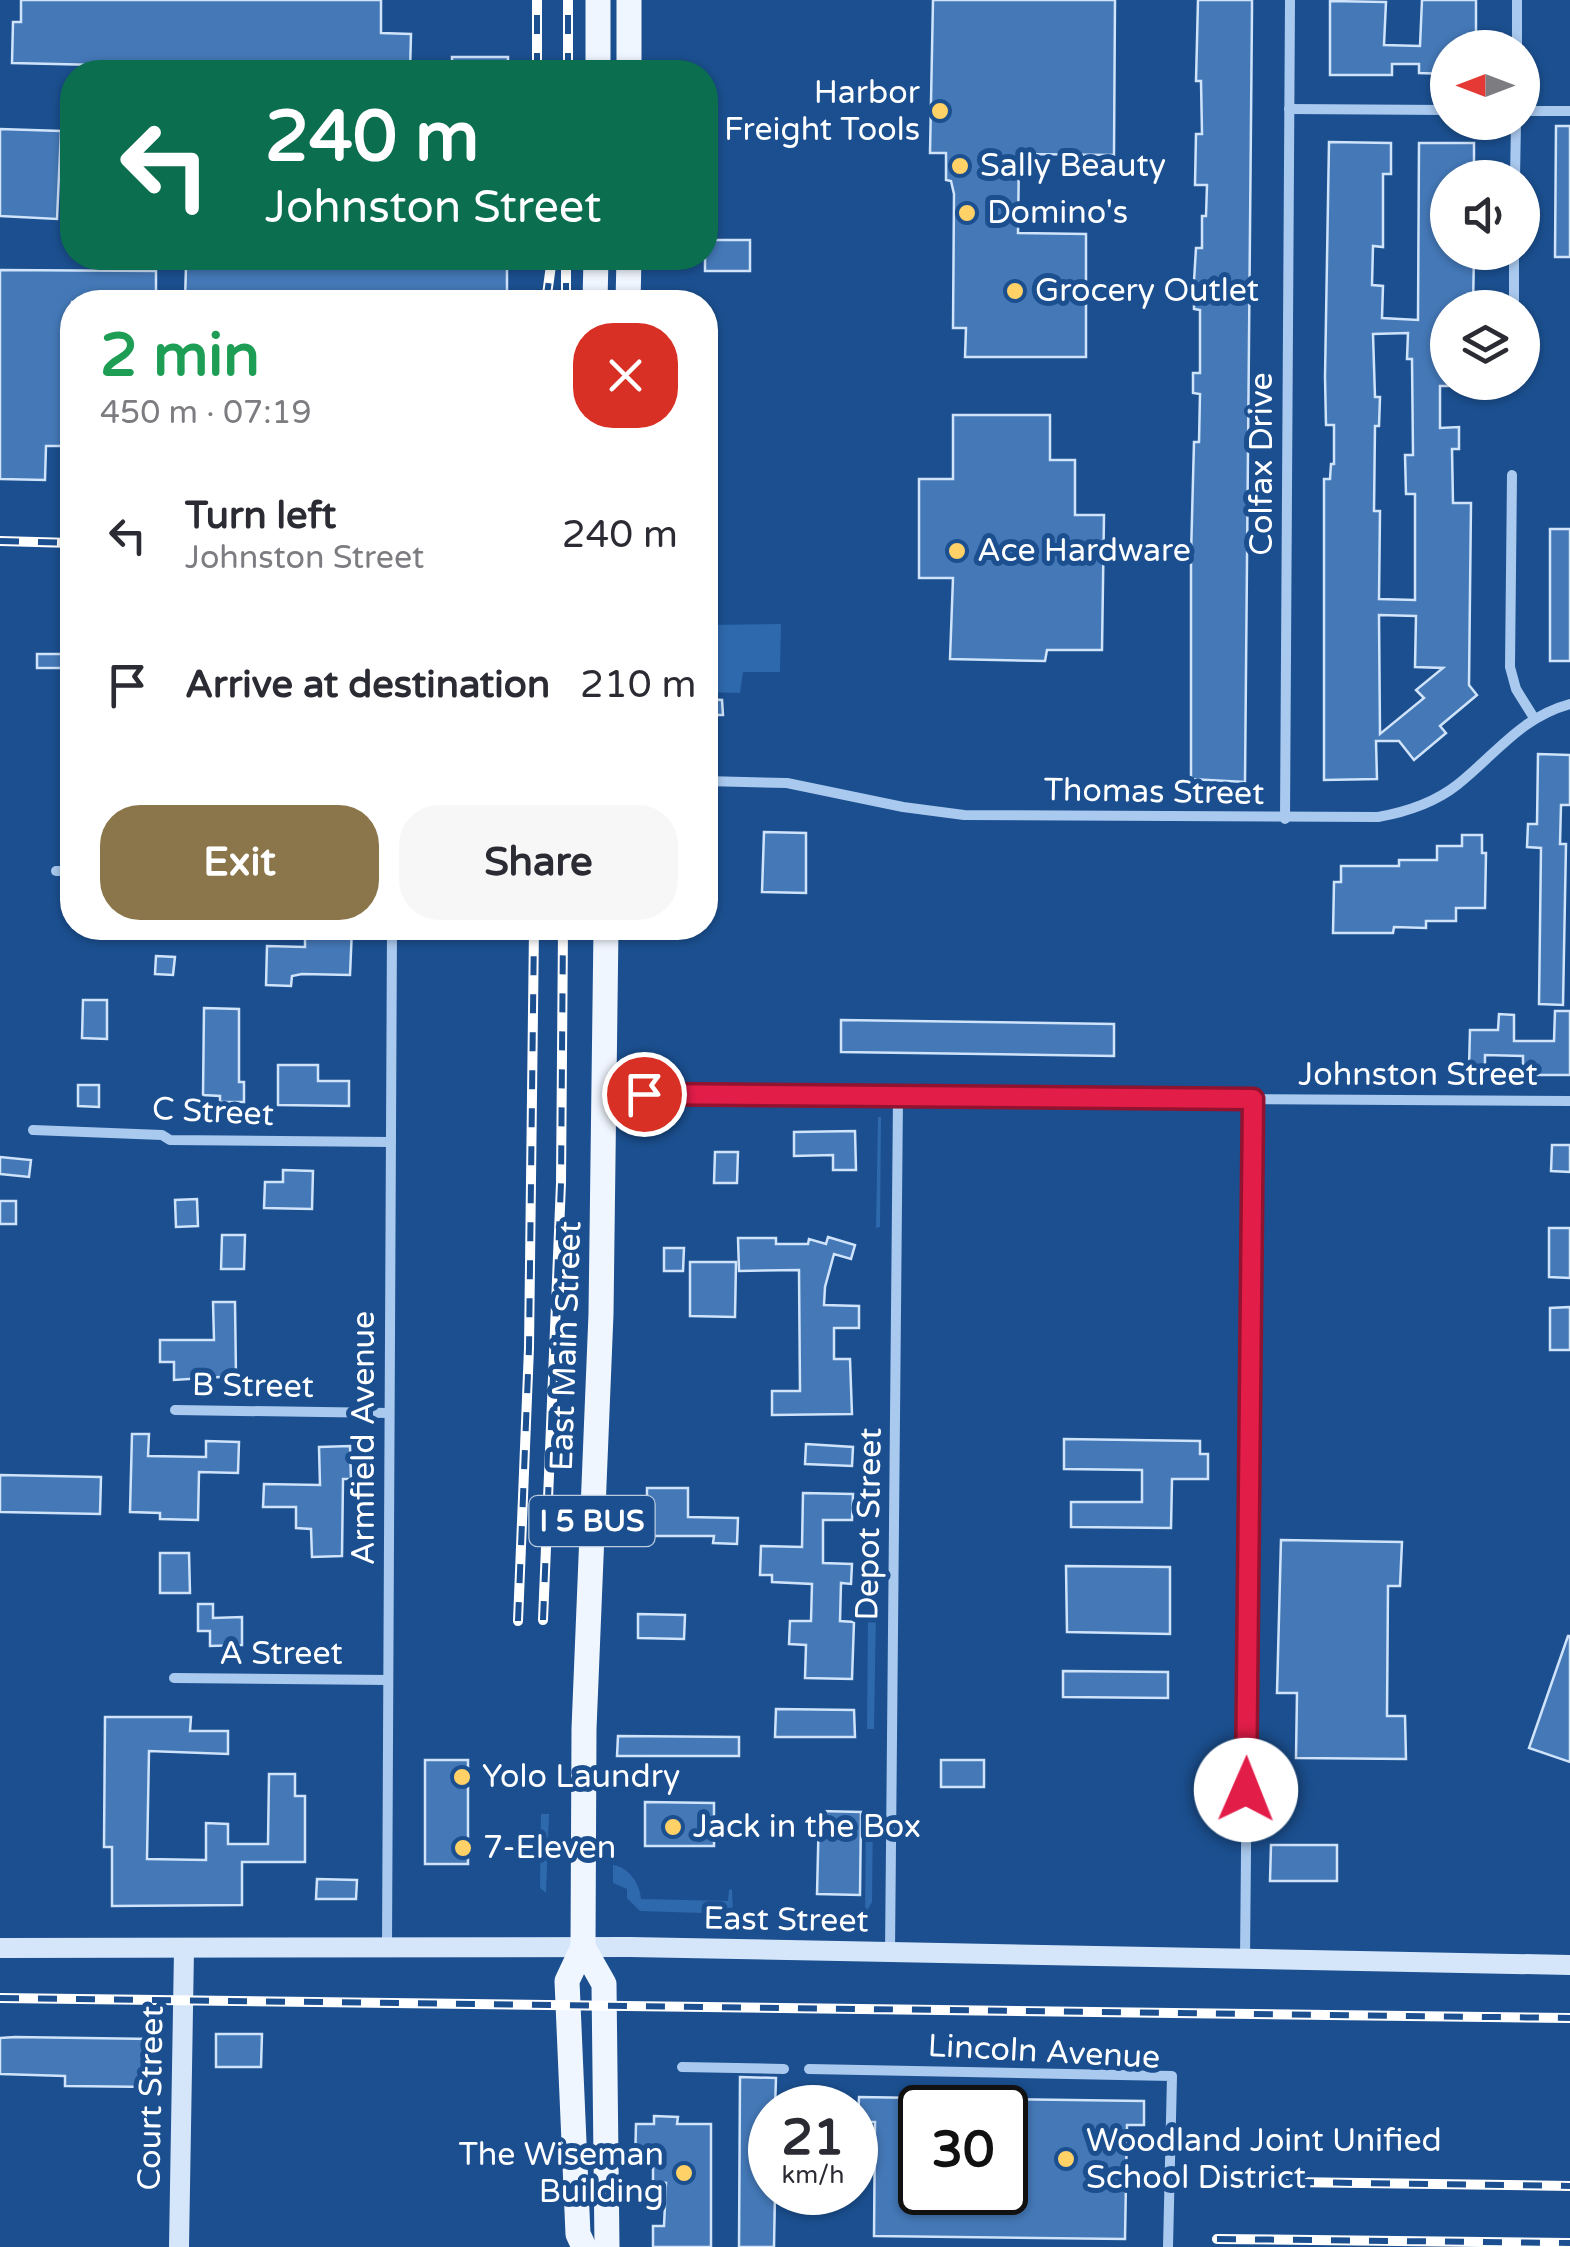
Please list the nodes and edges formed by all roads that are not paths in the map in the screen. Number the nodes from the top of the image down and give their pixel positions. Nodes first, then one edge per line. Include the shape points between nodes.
1 (598, 0) edge
2 (630, 0) edge
3 (1290, 0) edge
4 (1517, 0) edge
5 (1517, 30) edge
6 (598, 60) edge
7 (629, 60) edge
8 (1288, 109) junction
9 (1430, 110) edge
10 (1540, 111) edge
11 (1570, 111) edge
12 (1512, 475) dead end
13 (1570, 704) edge
14 (1534, 718) junction
15 (718, 781) edge
16 (1286, 819) junction
17 (56, 871) dead end
18 (60, 871) edge
19 (392, 940) edge
20 (606, 940) edge
21 (606, 1094) junction
22 (898, 1096) junction
23 (1253, 1099) junction
24 (1570, 1101) edge
25 (32, 1130) dead end
26 (390, 1142) junction
27 (175, 1410) dead end
28 (389, 1413) junction
29 (174, 1678) dead end
30 (388, 1680) junction
31 (0, 1948) edge
32 (387, 1948) junction
33 (582, 1948) junction
34 (184, 1950) junction
35 (890, 1952) junction
36 (1245, 1960) junction
37 (1570, 1965) edge
38 (682, 2067) dead end
39 (784, 2069) dead end
40 (810, 2069) dead end
41 (578, 2243) edge
42 (178, 2247) edge
43 (607, 2247) edge
44 (1168, 2247) edge

1 - 6 main road
2 - 7 main road
3 - 8 street, Colfax Drive
4 - 5 street
8 - 9 street
8 - 16 street, Colfax Drive
10 - 11 street
12 - 14 street via 1510,667
13 - 14 street, Thomas Street
14 - 16 street, Thomas Street via 1454,788 1404,813
15 - 16 street, Thomas Street via 788,783 964,815
17 - 18 street
19 - 26 street, Armfield Avenue
20 - 21 main road, East Main Street / I 5 BUS
21 - 22 street, Johnston Street
21 - 33 main road, East Main Street / I 5 BUS
22 - 23 street, Johnston Street
22 - 35 street, Depot Street
23 - 24 street, Johnston Street
23 - 36 street
25 - 26 street, C Street via 162,1134 170,1140
26 - 28 street, Armfield Avenue
27 - 28 street, B Street
28 - 30 street, Armfield Avenue
29 - 30 street, A Street
30 - 32 street, Armfield Avenue
31 - 34 main road, East Street
32 - 33 main road, East Street
32 - 34 main road, East Street
33 - 35 main road, East Street
33 - 41 main road, I 5 BUS via 567,1982
33 - 43 main road, I 5 BUS via 604,1984
34 - 42 main road, Court Street
35 - 36 main road, East Street
36 - 37 main road, East Street
38 - 39 street
40 - 44 street, Lincoln Avenue via 1172,2076

